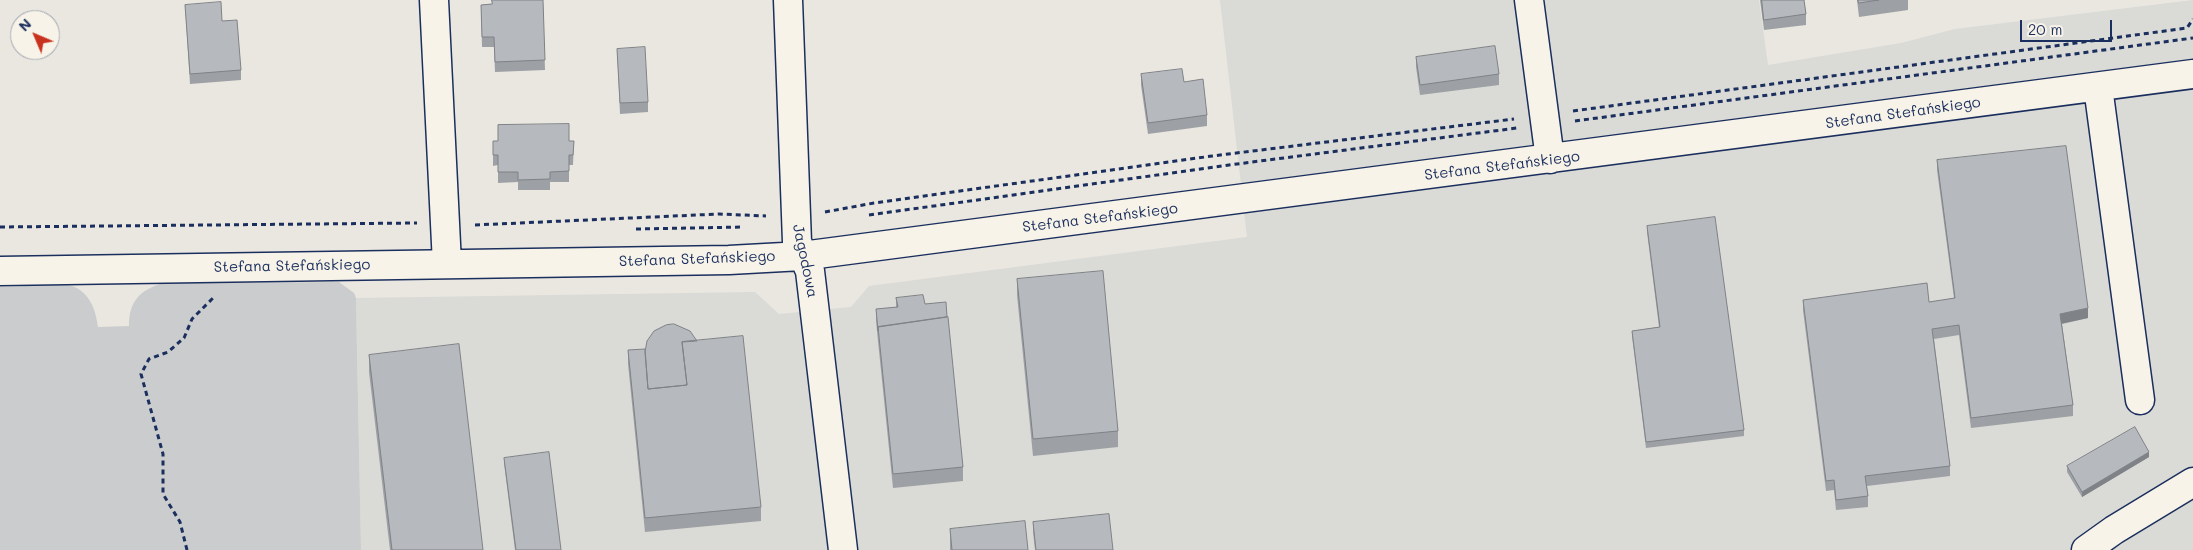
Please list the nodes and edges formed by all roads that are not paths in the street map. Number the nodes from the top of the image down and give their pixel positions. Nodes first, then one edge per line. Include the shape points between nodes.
1 (434, 0) edge
2 (788, 0) edge
3 (1529, 0) edge
4 (2193, 74) edge
5 (2098, 87) junction
6 (1550, 159) junction
7 (802, 256) junction
8 (447, 264) junction
9 (0, 271) edge
10 (2140, 400) dead end
11 (2193, 482) edge
12 (843, 550) edge
13 (2086, 550) edge

1 - 8 street
2 - 7 street, Jagodowa via 795,215 797,242
3 - 6 street
4 - 5 street, Stefana Stefańskiego
5 - 6 street, Stefana Stefańskiego
5 - 10 street
6 - 7 street, Stefana Stefańskiego
7 - 8 street, Stefana Stefańskiego
7 - 12 street, Jagodowa via 810,270
8 - 9 street, Stefana Stefańskiego
11 - 13 street

